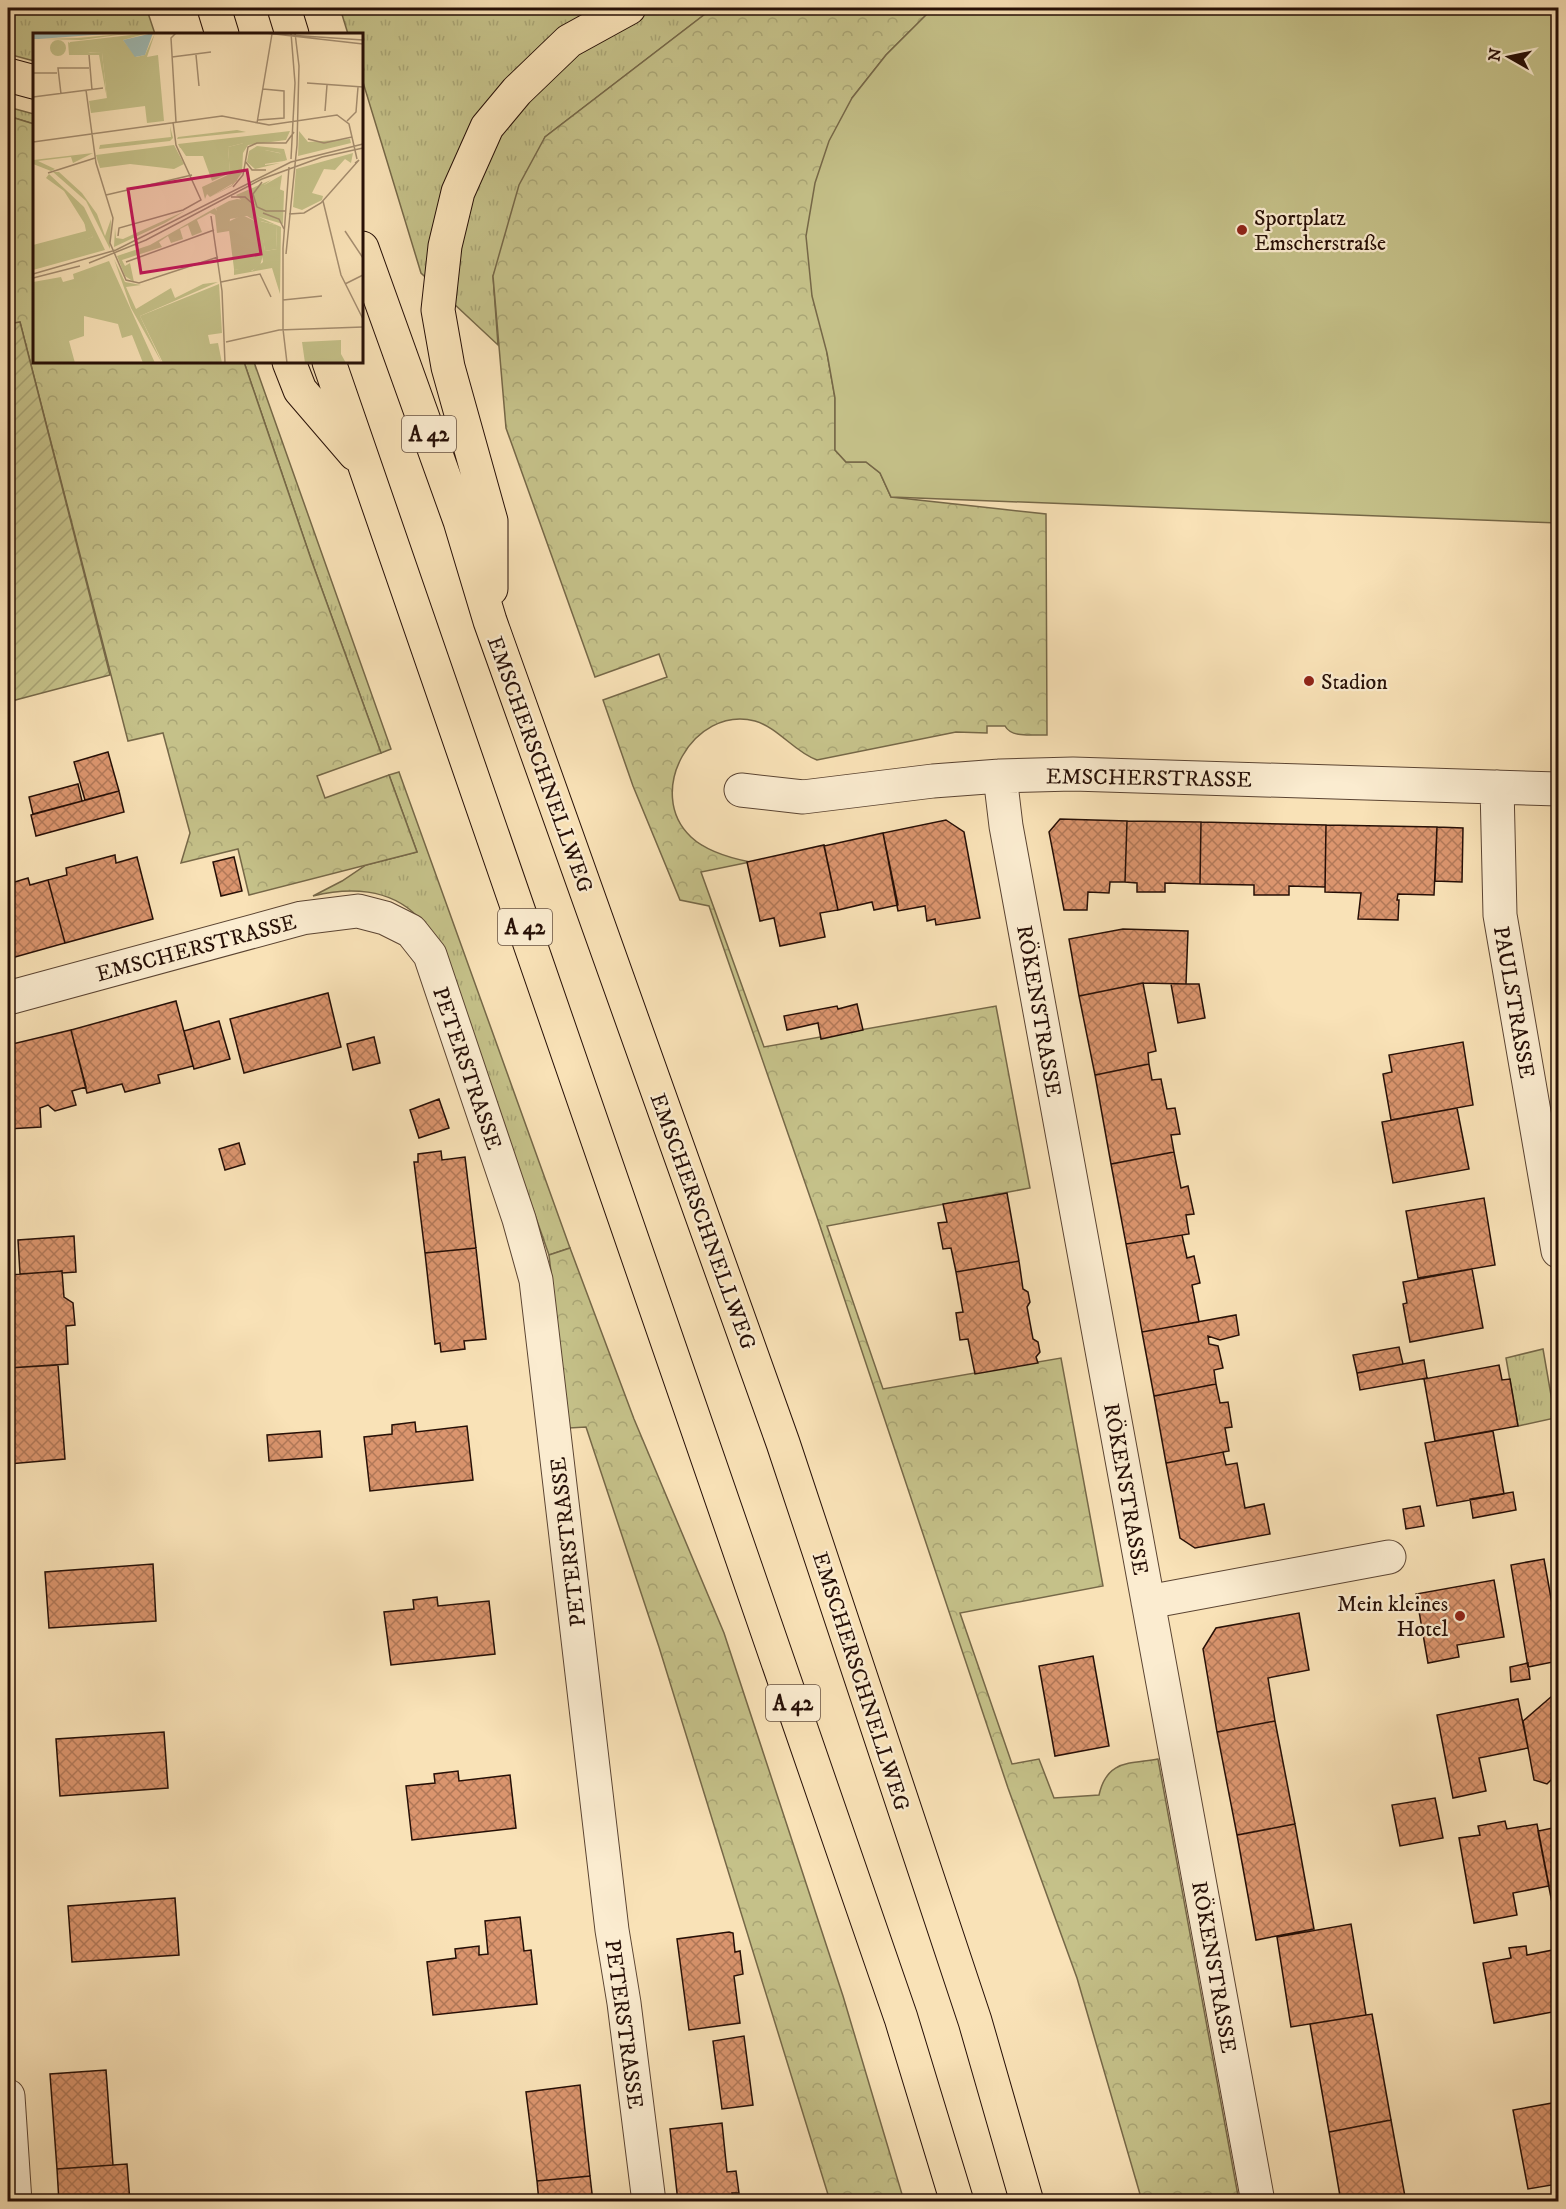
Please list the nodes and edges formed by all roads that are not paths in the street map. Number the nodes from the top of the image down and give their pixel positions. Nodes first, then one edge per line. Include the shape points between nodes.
1 (214, 8) edge
2 (284, 8) edge
3 (629, 8) edge
4 (222, 33) edge
5 (292, 33) edge
6 (8, 75) edge
7 (33, 82) edge
8 (363, 251) edge
9 (289, 363) edge
10 (329, 363) edge
11 (366, 466) junction
12 (490, 621) junction
13 (999, 776) junction
14 (1497, 787) junction
15 (1558, 789) edge
16 (741, 790) dead end
17 (385, 918) joint
18 (8, 998) edge
19 (1546, 1107) edge
20 (1558, 1251) edge
21 (1389, 1557) dead end
22 (1148, 1602) junction
23 (8, 2096) edge
24 (15, 2202) edge
25 (649, 2202) edge
26 (957, 2202) edge
27 (1027, 2202) edge
28 (1258, 2202) edge

1 - 4 highway
2 - 5 highway
3 - 12 highway via 569,41 517,91 487,127 458,192 445,246 438,310 448,367 491,520
6 - 7 highway
8 - 12 highway, EMSCHERSCHNELLWEG / A 42 via 460,521
9 - 11 highway via 300,390
10 - 11 highway, A 42
11 - 26 highway, A 42 via 897,2006
12 - 27 highway, EMSCHERSCHNELLWEG / A 42 via 783,1443 975,2021
13 - 14 street, EMSCHERSTRASSE via 1073,774
13 - 16 street, EMSCHERSTRASSE via 803,797
13 - 22 street, RÖKENSTRASSE
14 - 15 street, EMSCHERSTRASSE
14 - 19 street, PAULSTRASSE via 1500,915
17 - 18 street, EMSCHERSTRASSE via 358,911 302,918
17 - 25 street, PETERSTRASSE via 411,931 430,955 536,1280 612,1930
19 - 20 street, PAULSTRASSE
21 - 22 street
22 - 28 street, RÖKENSTRASSE
23 - 24 street

